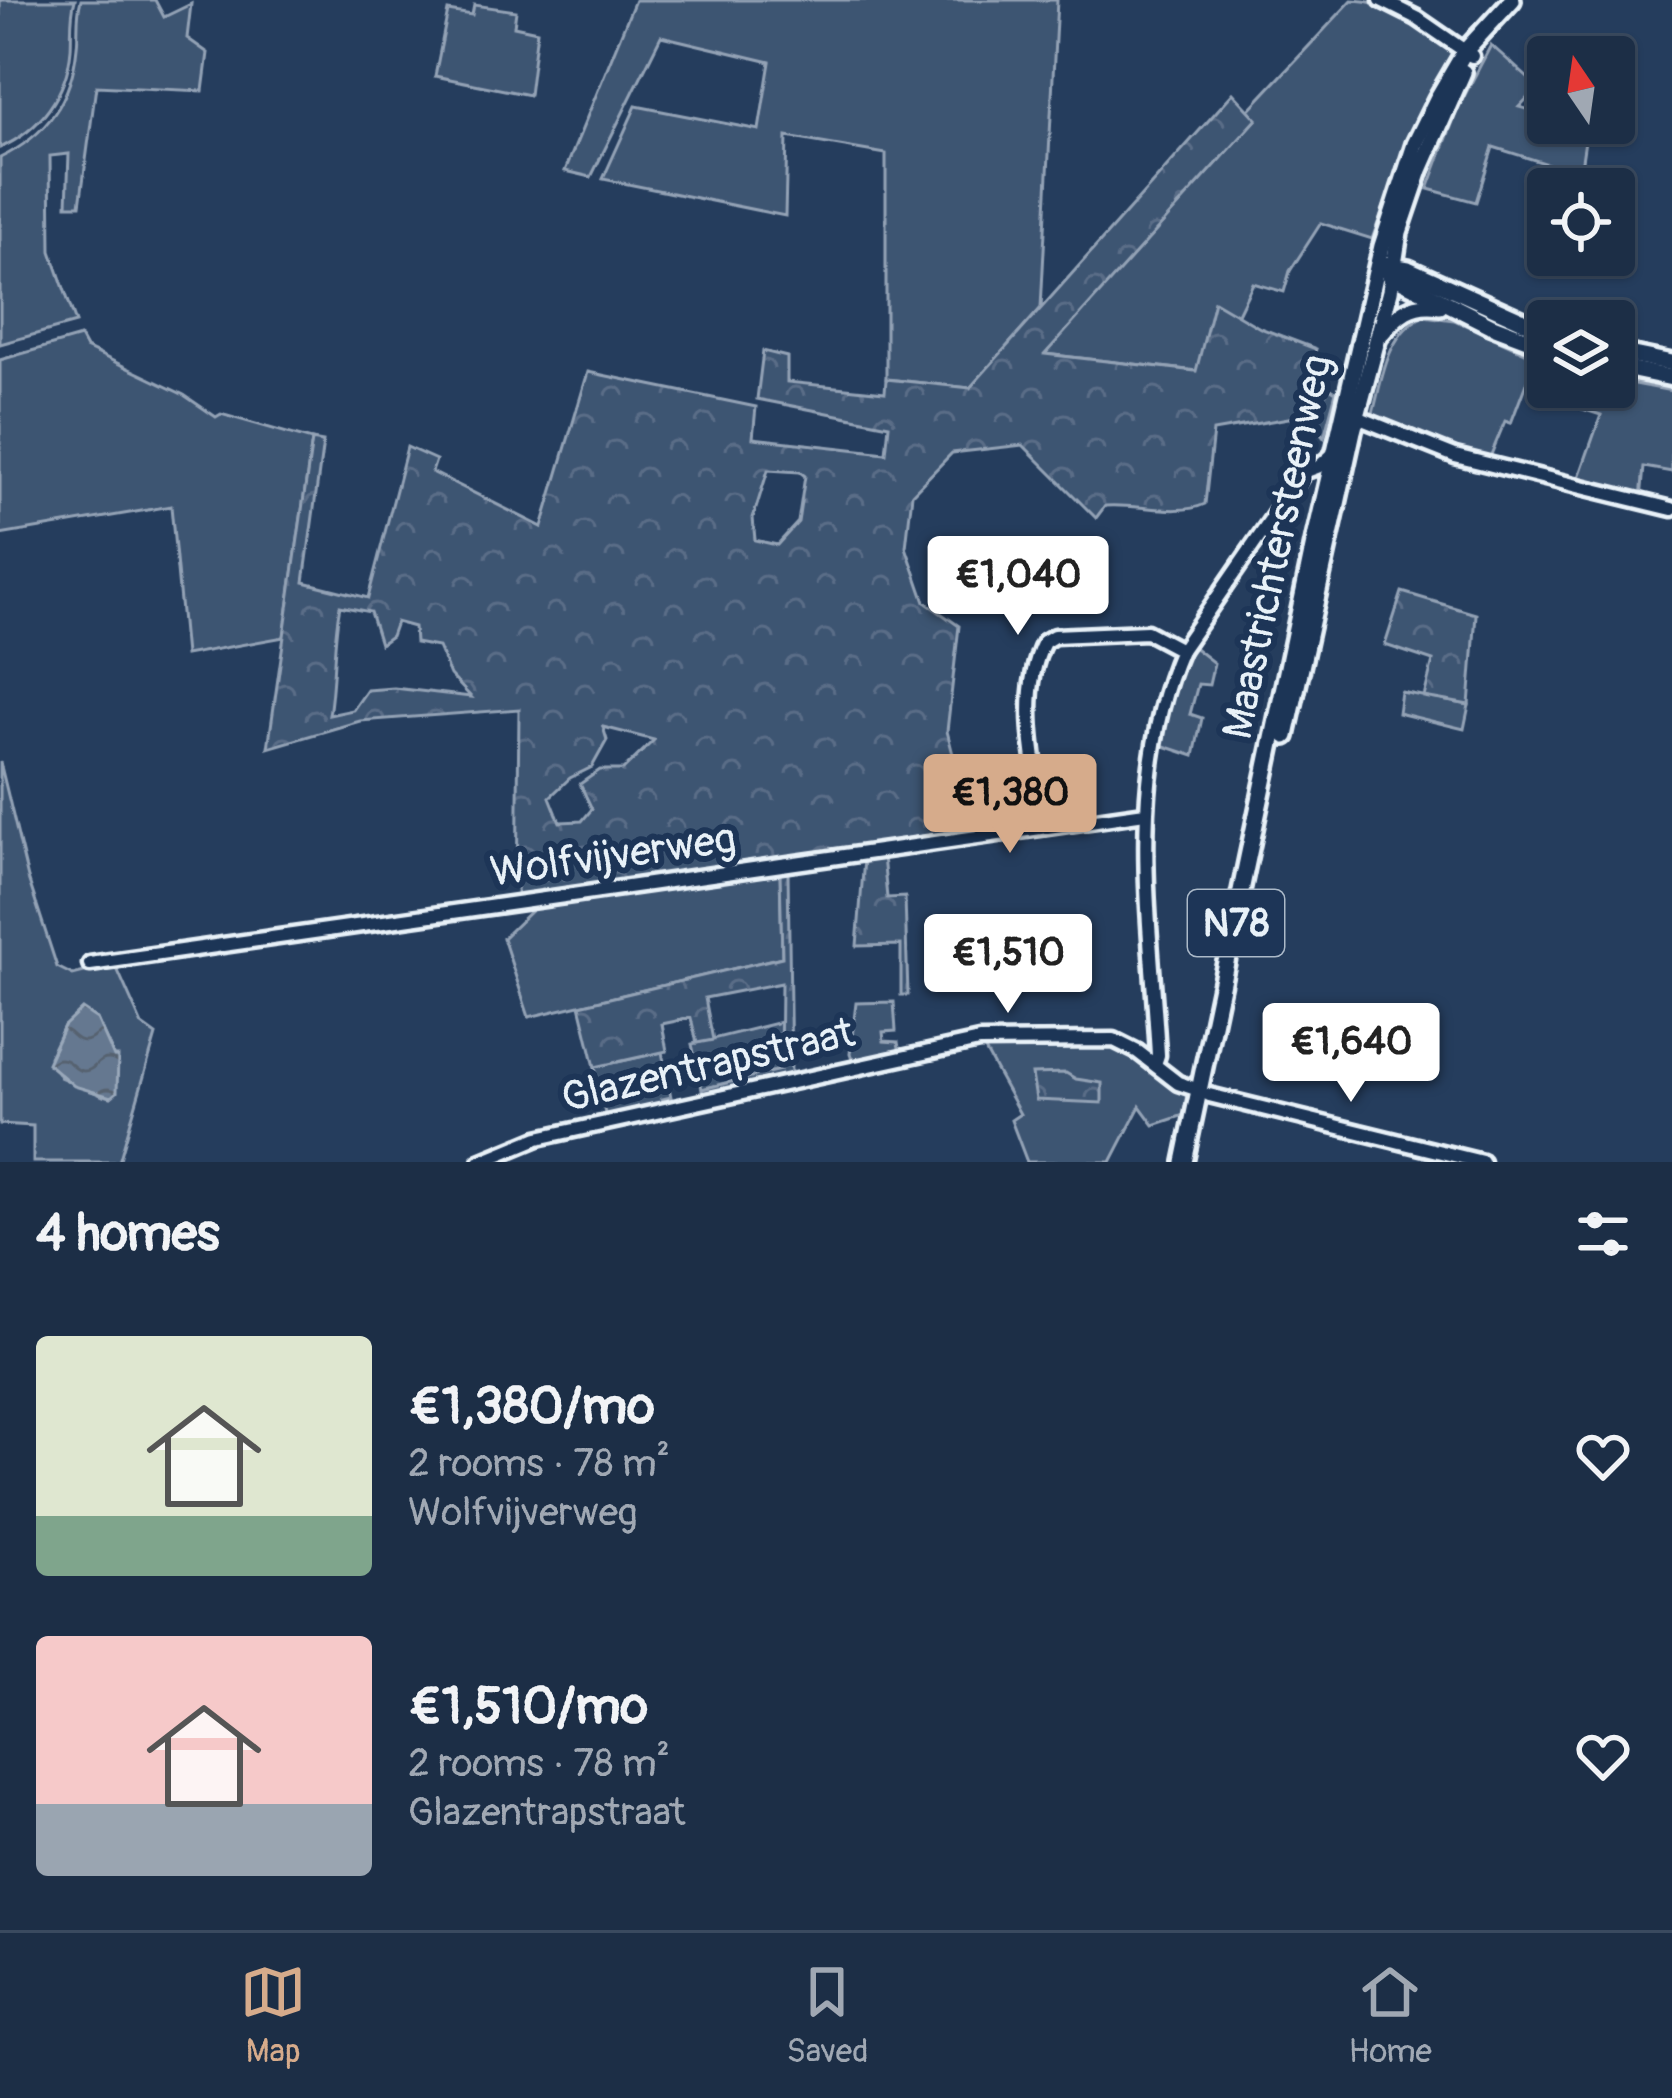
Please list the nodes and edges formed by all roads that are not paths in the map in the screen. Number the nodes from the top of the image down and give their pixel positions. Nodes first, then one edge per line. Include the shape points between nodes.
1 (1381, 0) edge
2 (1512, 0) edge
3 (1469, 54) junction
4 (1442, 102) junction
5 (1377, 265) junction
6 (1394, 270) junction
7 (1527, 324) edge
8 (1490, 325) junction
9 (1378, 338) junction
10 (1527, 339) edge
11 (1635, 355) edge
12 (1672, 363) edge
13 (1635, 370) edge
14 (1672, 378) edge
15 (1357, 417) junction
16 (1327, 466) junction
17 (1672, 508) edge
18 (1306, 621) junction
19 (1181, 650) junction
20 (1145, 813) junction
21 (1045, 826) junction
22 (90, 964) dead end
23 (1159, 1067) junction
24 (1203, 1088) junction
25 (1198, 1119) junction
26 (480, 1162) edge
27 (1184, 1162) edge
28 (1193, 1162) edge
29 (1481, 1162) edge

1 - 3 street
2 - 3 main road, Maastrichtersteenweg
3 - 4 main road, Maastrichtersteenweg
4 - 5 main road, Maastrichtersteenweg via 1408,164
4 - 6 main road, Maastrichtersteenweg
5 - 6 main road
5 - 16 main road, Maastrichtersteenweg / N78
6 - 7 main road
6 - 8 main road
6 - 9 main road, Maastrichtersteenweg / N78
8 - 9 main road via 1425,304 1403,311
8 - 10 main road
9 - 15 main road, Maastrichtersteenweg / N78
11 - 12 main road
13 - 14 main road
15 - 17 street via 1455,456
15 - 18 main road, Maastrichtersteenweg / N78
16 - 18 main road, Maastrichtersteenweg / N78
16 - 19 street via 1304,472
18 - 24 main road, Maastrichtersteenweg / N78
19 - 20 street via 1153,738
19 - 21 street via 1147,632 1044,642 1031,745
20 - 21 street, Wolfvijverweg
20 - 23 street
21 - 22 street, Wolfvijverweg
23 - 24 street, Glazentrapstraat
23 - 26 street, Glazentrapstraat via 1098,1038 979,1040 538,1138
24 - 25 main road, Maastrichtersteenweg / N78
24 - 29 street, Glazentrapstraat
25 - 27 main road, N78
25 - 28 main road, N78

